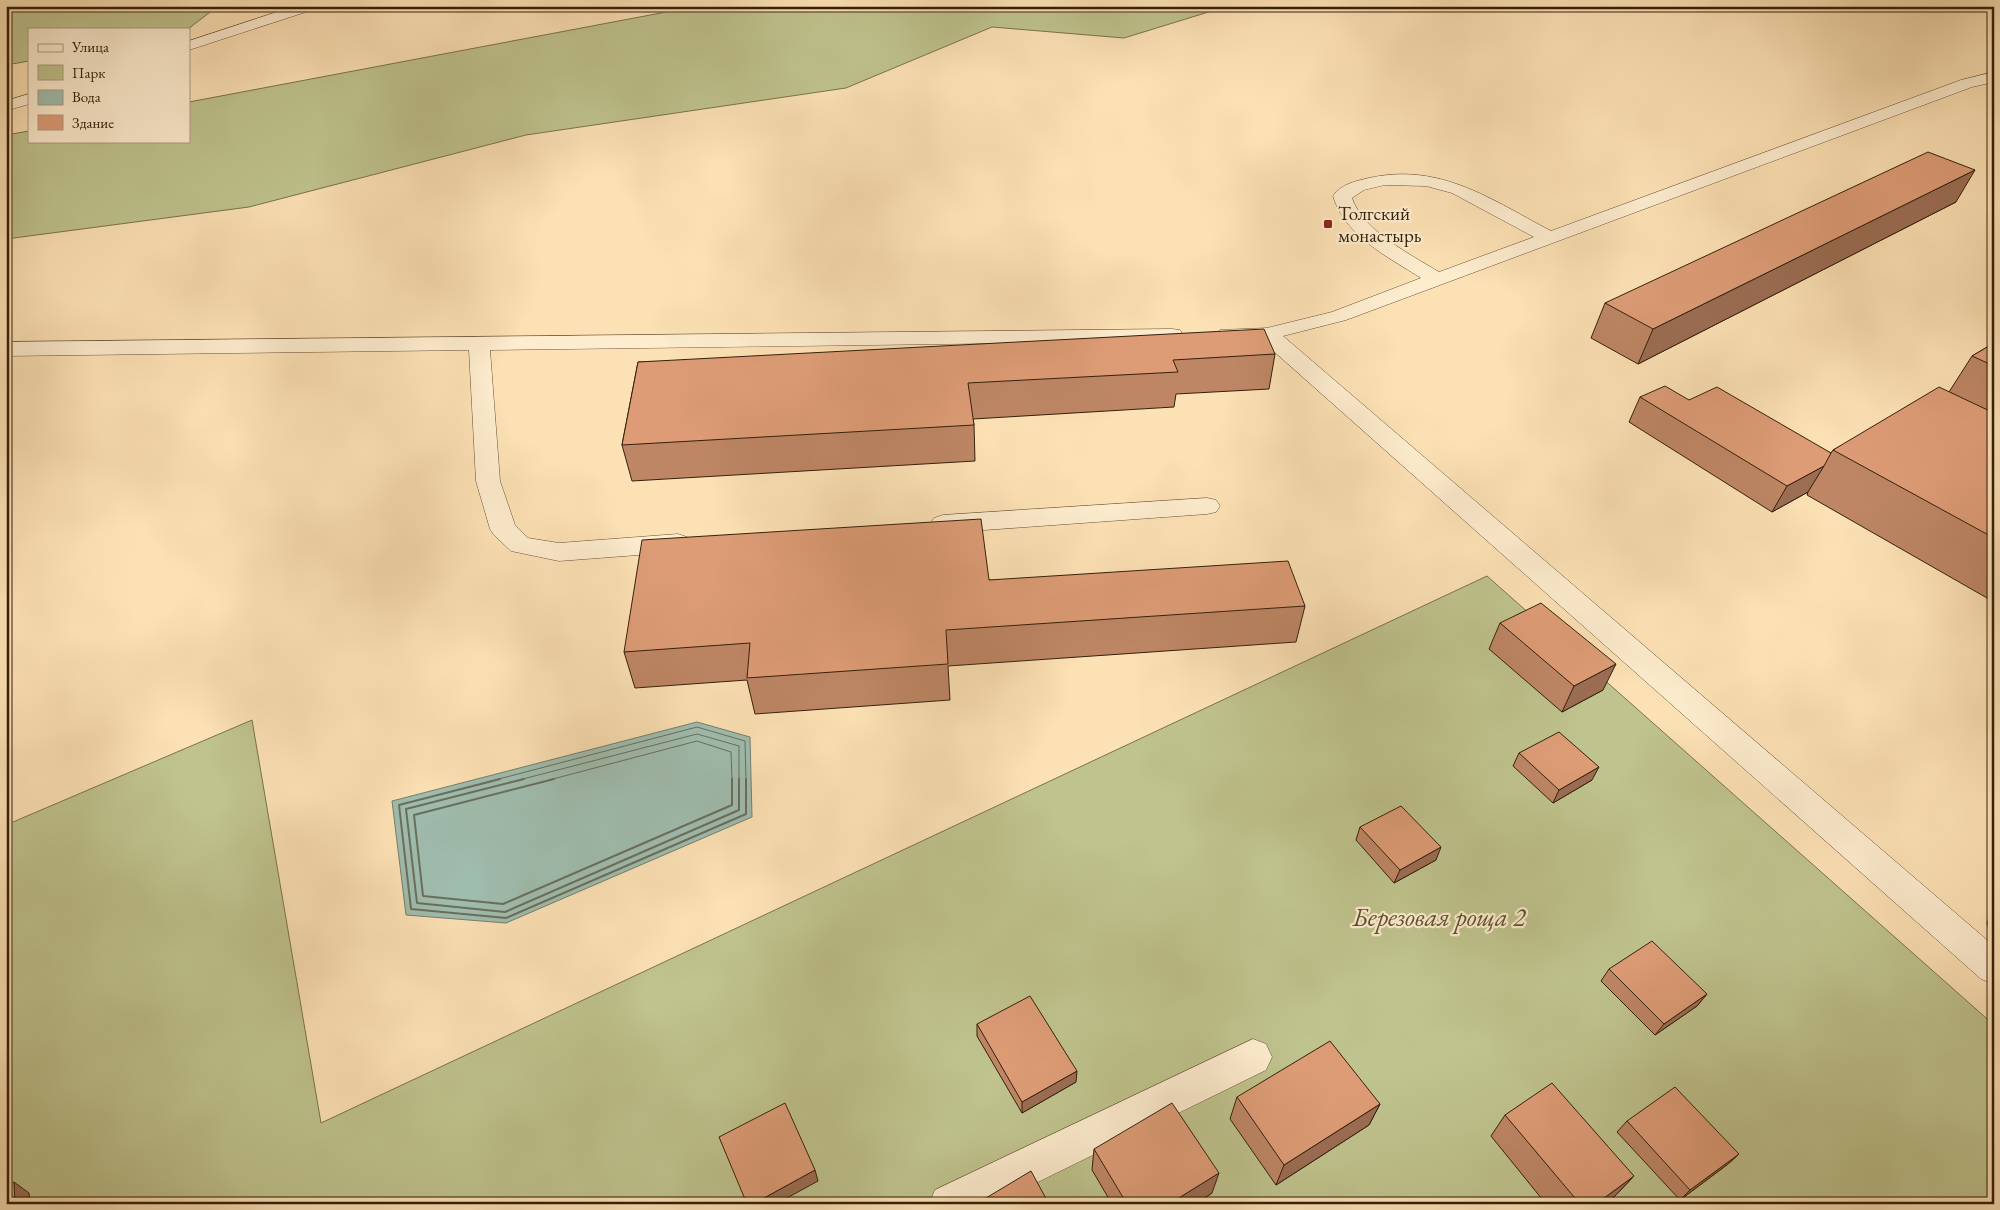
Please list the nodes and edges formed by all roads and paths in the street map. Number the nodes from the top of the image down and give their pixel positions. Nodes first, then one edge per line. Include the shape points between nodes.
1 (310, 6) edge
2 (190, 46) edge
3 (1994, 77) edge
4 (28, 99) edge
5 (6, 106) edge
6 (1549, 238) junction
7 (1436, 279) junction
8 (1268, 334) junction
9 (479, 343) junction
10 (6, 349) edge
11 (1207, 506) dead end
12 (918, 526) edge
13 (699, 542) edge
14 (1994, 968) edge
15 (1253, 1057) dead end
16 (949, 1204) edge

1 - 2 street
3 - 6 street via 1967,82
4 - 5 street
6 - 7 street
6 - 7 street via 1458,189 1426,181 1385,180 1358,186 1342,196 1347,213 1362,229
7 - 8 street via 1339,316
8 - 9 street
8 - 14 street
9 - 10 street
9 - 13 street via 488,481 503,529 520,545 559,552
11 - 12 street
15 - 16 street

